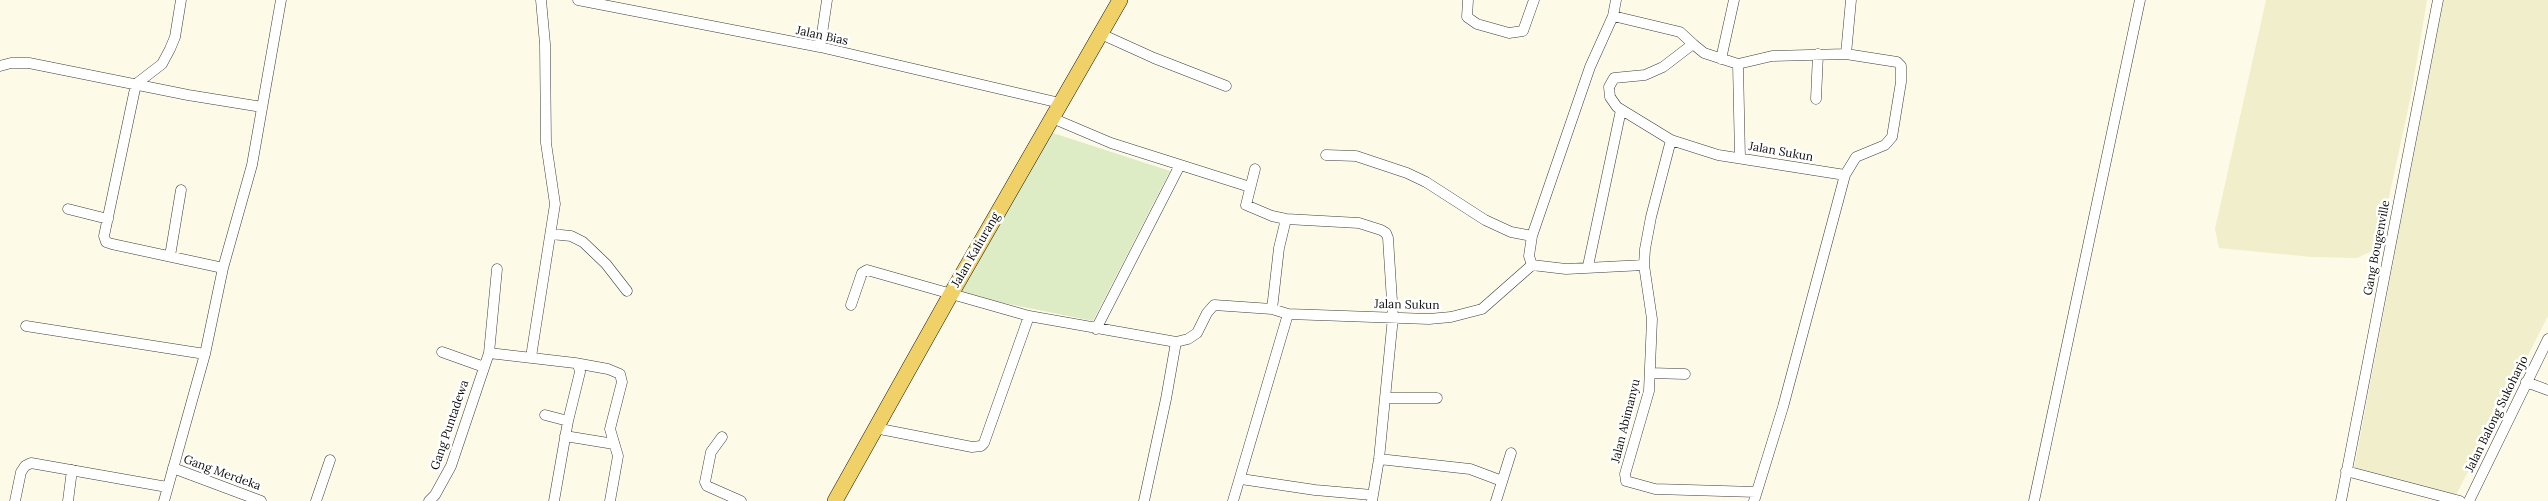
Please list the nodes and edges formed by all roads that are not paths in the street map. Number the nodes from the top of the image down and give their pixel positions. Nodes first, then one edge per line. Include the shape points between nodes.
1 (181, 0) edge
2 (281, 0) edge
3 (541, 0) edge
4 (578, 0) edge
5 (827, 0) edge
6 (1120, 0) edge
7 (1468, 0) edge
8 (1534, 0) edge
9 (1616, 0) edge
10 (1734, 0) edge
11 (1851, 0) edge
12 (2140, 0) edge
13 (2438, 0) edge
14 (1613, 16) junction
15 (1101, 34) junction
16 (1693, 44) junction
17 (820, 47) junction
18 (1818, 54) junction
19 (1846, 54) junction
20 (1720, 59) junction
21 (1738, 64) junction
22 (0, 66) edge
23 (136, 84) junction
24 (1226, 86) dead end
25 (1816, 99) dead end
26 (1060, 103) junction
27 (262, 107) junction
28 (1621, 110) junction
29 (1052, 118) junction
30 (1671, 140) junction
31 (1326, 154) dead end
32 (1740, 158) junction
33 (1180, 165) junction
34 (1255, 169) dead end
35 (1845, 175) junction
36 (1250, 187) junction
37 (181, 190) dead end
38 (68, 209) dead end
39 (108, 219) junction
40 (1286, 219) junction
41 (551, 234) junction
42 (1532, 236) junction
43 (170, 256) junction
44 (1644, 265) junction
45 (1532, 266) junction
46 (1588, 266) junction
47 (223, 268) junction
48 (497, 269) dead end
49 (627, 291) dead end
50 (951, 293) junction
51 (851, 305) dead end
52 (1272, 308) junction
53 (1288, 314) junction
54 (1029, 316) junction
55 (1393, 317) junction
56 (26, 326) dead end
57 (1096, 329) junction
58 (1176, 342) junction
59 (2547, 344) edge
60 (442, 352) dead end
61 (489, 353) junction
62 (205, 354) junction
63 (531, 357) junction
64 (578, 364) junction
65 (484, 368) junction
66 (1650, 373) junction
67 (1685, 374) dead end
68 (2526, 382) junction
69 (2548, 390) edge
70 (1386, 398) junction
71 (1437, 398) dead end
72 (545, 415) dead end
73 (568, 421) junction
74 (875, 428) junction
75 (565, 436) junction
76 (722, 437) dead end
77 (614, 444) junction
78 (1511, 454) dead end
79 (1379, 459) junction
80 (330, 460) dead end
81 (173, 468) junction
82 (72, 470) junction
83 (2346, 471) junction
84 (1241, 479) junction
85 (1502, 481) junction
86 (167, 487) junction
87 (1755, 497) edge
88 (1372, 498) edge
89 (15, 501) edge
90 (68, 501) edge
91 (164, 501) edge
92 (261, 501) edge
93 (316, 501) edge
94 (428, 501) edge
95 (554, 501) edge
96 (610, 501) edge
97 (741, 501) edge
98 (835, 501) edge
99 (1144, 501) edge
100 (1233, 501) edge
101 (1496, 501) edge
102 (2034, 501) edge
103 (2341, 501) edge
104 (2460, 501) edge
105 (2469, 501) edge

1 - 23 street via 170,50 162,64
2 - 27 street
3 - 41 street via 545,44 546,149 555,204
4 - 17 street, Jalan Bias
5 - 17 street
6 - 15 main road, Jalan Kaliurang
7 - 8 street via 1467,16 1477,24 1509,33 1523,31
9 - 14 street
10 - 20 street
11 - 19 street
12 - 102 street
13 - 83 street, Gang Bougenville
14 - 16 street via 1680,32
14 - 42 street via 1590,67
15 - 24 street
15 - 26 main road, Jalan Kaliurang
16 - 20 street
16 - 28 street via 1664,67 1645,75 1614,78 1609,87 1610,97
17 - 26 street, Jalan Bias
18 - 19 street
18 - 21 street via 1772,56
18 - 25 street
19 - 35 street via 1897,62 1902,71 1889,142 1856,157
20 - 21 street
21 - 32 street
22 - 23 street via 29,63
23 - 27 street
23 - 39 street
26 - 29 main road, Jalan Kaliurang
27 - 47 street via 252,165
28 - 30 street, Jalan Sukun
28 - 46 street
29 - 33 street via 1111,143
29 - 50 main road, Jalan Kaliurang
30 - 32 street, Jalan Sukun via 1718,155
30 - 44 street via 1651,217
31 - 42 street via 1356,156 1398,169 1426,182 1485,220 1510,232
32 - 35 street, Jalan Sukun
33 - 36 street
33 - 57 street
34 - 36 street
35 - 87 street via 1783,407
36 - 40 street via 1246,205
37 - 43 street
38 - 39 street
39 - 43 street via 104,236 106,242
40 - 52 street
40 - 55 street via 1360,224 1386,233
41 - 49 street via 570,236 583,242
41 - 63 street
42 - 45 street via 1529,256
43 - 47 street
44 - 46 street
44 - 66 street, Jalan Abimanyu via 1652,319
45 - 46 street via 1566,269
45 - 55 street, Jalan Sukun via 1482,309 1451,317
47 - 62 street
48 - 61 street, Gang Puntadewa
50 - 51 street via 867,270 862,273
50 - 54 street
50 - 74 main road, Jalan Kaliurang
52 - 53 street, Jalan Sukun
52 - 58 street, Jalan Sukun via 1214,305 1196,333
53 - 55 street, Jalan Sukun
53 - 84 street
54 - 57 street
54 - 74 street via 984,443 977,448
55 - 70 street
56 - 62 street
57 - 58 street
58 - 99 street
59 - 68 street, Jalan Balong Sukoharjo
60 - 65 street
61 - 63 street
61 - 65 street, Gang Puntadewa
62 - 81 street
63 - 64 street
64 - 73 street via 580,372
64 - 77 street via 608,368 622,377 610,429
65 - 94 street, Gang Puntadewa via 451,466 435,495
66 - 67 street
66 - 87 street, Jalan Abimanyu via 1649,391 1626,481 1655,490
68 - 69 street
68 - 105 street, Jalan Balong Sukoharjo
70 - 71 street
70 - 79 street
72 - 73 street
73 - 75 street
74 - 98 main road, Jalan Kaliurang
75 - 77 street
75 - 95 street
76 - 97 street via 711,452 704,482
77 - 96 street via 618,456
78 - 85 street
79 - 85 street via 1470,470
79 - 88 street
80 - 93 street
81 - 86 street
81 - 92 street, Gang Merdeka
82 - 86 street
82 - 89 street via 27,464 21,472
82 - 90 street
83 - 103 street, Gang Bougenville
83 - 104 street
84 - 88 street
84 - 100 street
85 - 101 street
86 - 91 street

